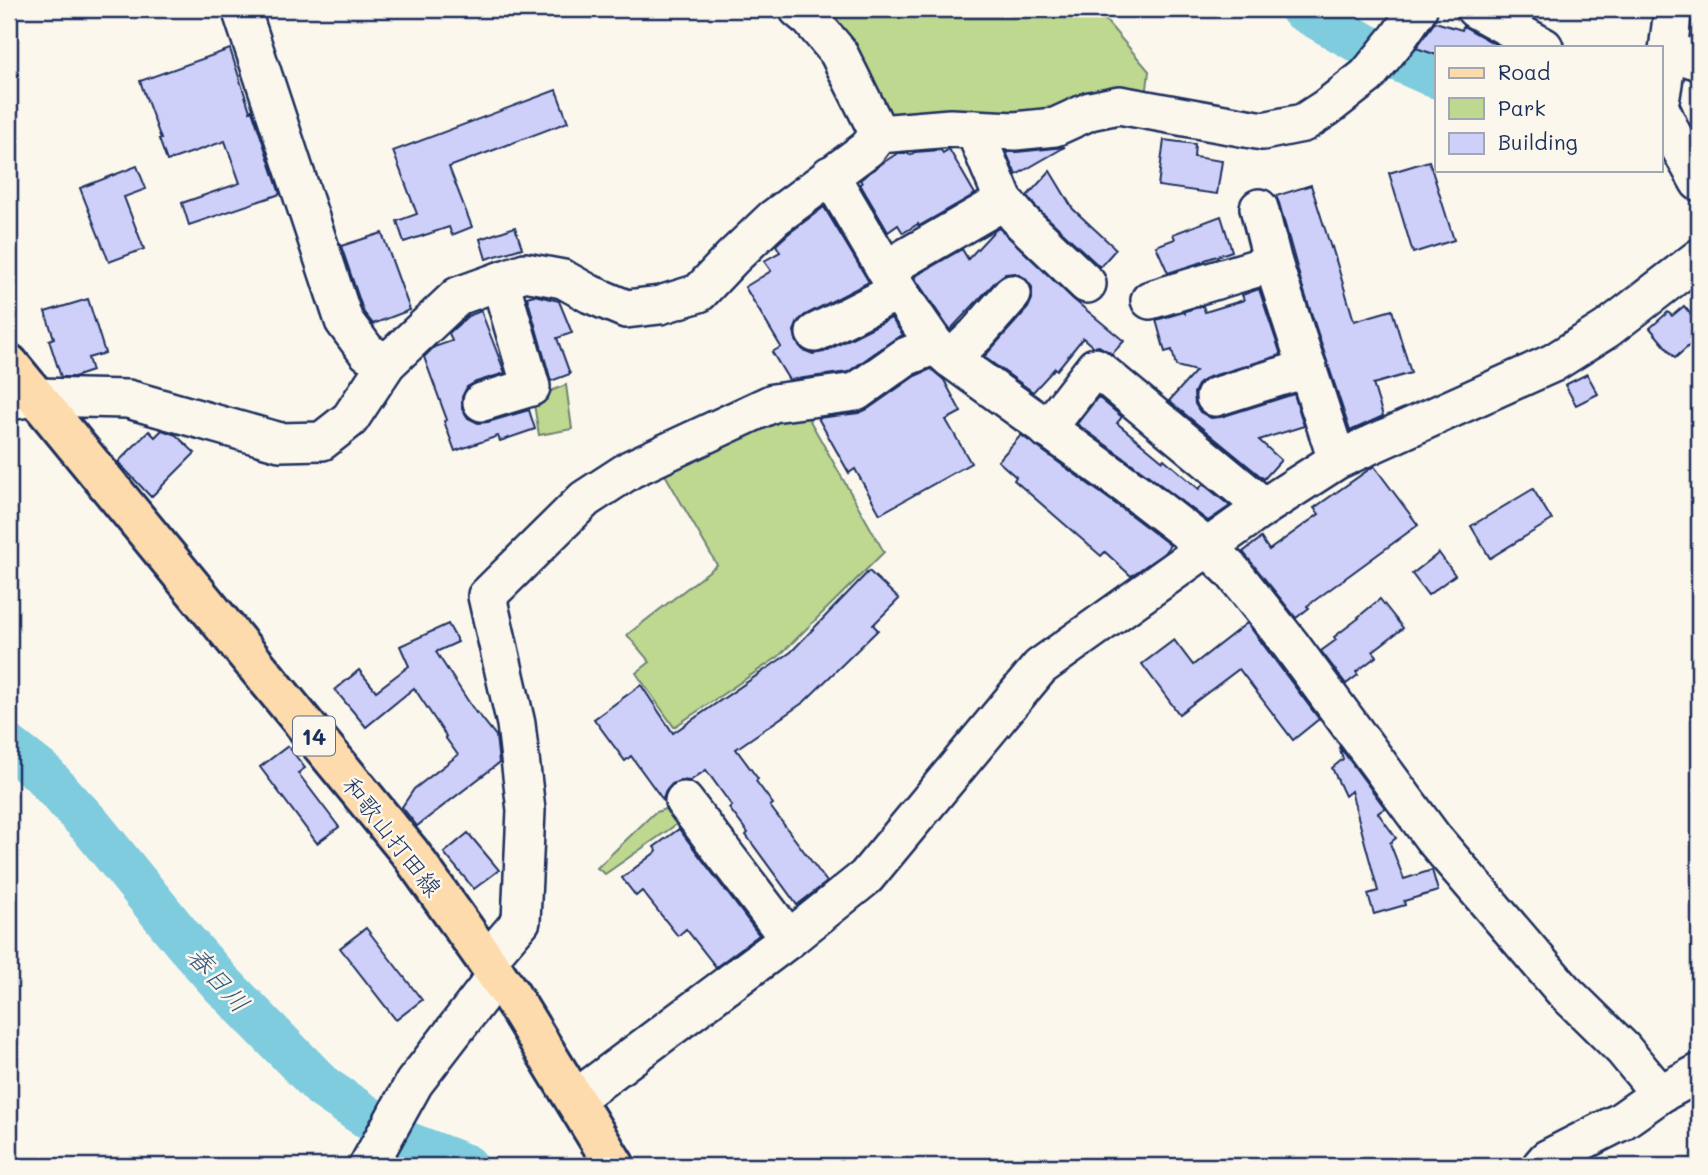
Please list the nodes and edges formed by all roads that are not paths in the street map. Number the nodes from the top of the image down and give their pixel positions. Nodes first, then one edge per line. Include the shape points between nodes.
1 (241, 9) edge
2 (798, 9) edge
3 (1418, 9) edge
4 (1475, 9) edge
5 (1672, 9) edge
6 (1543, 46) edge
7 (1684, 56) edge
8 (1662, 94) edge
9 (1677, 128) edge
10 (974, 129) junction
11 (879, 134) junction
12 (830, 175) junction
13 (1699, 181) edge
14 (1004, 201) junction
15 (1259, 208) dead end
16 (1699, 258) edge
17 (1273, 263) junction
18 (892, 280) junction
19 (500, 281) junction
20 (1087, 284) dead end
21 (1012, 294) dead end
22 (1150, 300) dead end
23 (815, 333) dead end
24 (943, 352) junction
25 (387, 362) junction
26 (9, 364) edge
27 (1308, 368) junction
28 (1216, 397) dead end
29 (22, 399) edge
30 (482, 402) dead end
31 (1047, 429) junction
32 (1337, 460) junction
33 (1264, 507) junction
34 (1208, 548) junction
35 (684, 801) dead end
36 (789, 939) junction
37 (492, 968) junction
38 (1699, 1073) edge
39 (1660, 1094) junction
40 (583, 1114) junction
41 (368, 1166) edge
42 (615, 1166) edge
43 (1541, 1166) edge

1 - 25 street via 344,321 367,352
2 - 11 street via 838,52
3 - 10 street via 1367,76 1303,123 1263,131 1119,105 1090,111 1055,127
4 - 6 street
5 - 7 street
7 - 8 street
9 - 13 street
10 - 11 street
10 - 14 street
11 - 12 street via 867,149
12 - 18 street
12 - 19 street via 774,218 699,293 626,309 563,279 525,272
14 - 18 street
14 - 20 street
15 - 17 street
16 - 32 street via 1607,329 1553,363
17 - 22 street
17 - 27 street
18 - 23 street
18 - 24 street
19 - 25 street via 458,296
19 - 30 street via 531,387
21 - 24 street via 976,335
24 - 31 street
24 - 37 street via 905,357 856,392 773,403 631,469 585,499 487,596 516,724 526,810 521,921
25 - 29 street via 350,419 322,441 280,442 128,399
26 - 29 main road, 和歌山打田線 / 14
27 - 28 street
27 - 32 street
29 - 37 main road, 和歌山打田線 / 14 via 410,853
31 - 33 street via 1095,367
31 - 34 street
32 - 33 street
33 - 34 street
34 - 36 street via 1040,667 866,877
34 - 39 street via 1290,644 1433,838 1563,990 1623,1049
35 - 36 street
36 - 40 street
37 - 40 main road, 和歌山打田線 / 14
37 - 41 street via 414,1083
38 - 39 street
39 - 43 street
40 - 42 main road, 和歌山打田線 / 14

